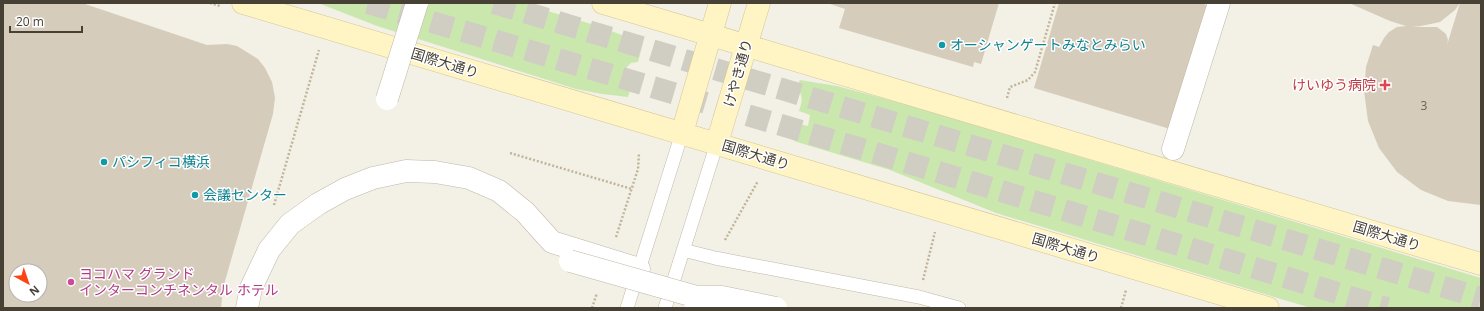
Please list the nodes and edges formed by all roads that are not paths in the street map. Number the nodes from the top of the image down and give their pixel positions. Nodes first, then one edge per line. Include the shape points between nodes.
1 (243, 3) edge
2 (417, 3) edge
3 (603, 3) edge
4 (720, 3) edge
5 (759, 3) edge
6 (1219, 3) edge
7 (711, 35) junction
8 (746, 46) junction
9 (387, 99) dead end
10 (682, 133) junction
11 (717, 143) junction
12 (1173, 149) dead end
13 (683, 250) junction
14 (570, 261) dead end
15 (1481, 264) edge
16 (639, 268) junction
17 (696, 303) edge
18 (247, 308) edge
19 (627, 308) edge
20 (665, 308) edge
21 (776, 308) edge
22 (959, 308) edge
23 (1268, 308) edge

1 - 10 street, 国際大通り
2 - 9 street, bridge
3 - 7 street, 国際大通り
4 - 7 street
5 - 8 street, けやき通り
6 - 12 street
7 - 8 street, 国際大通り
7 - 10 street
8 - 11 street, けやき通り
8 - 15 street, 国際大通り
10 - 11 street, 国際大通り
10 - 16 lane
11 - 13 lane
11 - 23 street, 国際大通り
13 - 20 lane
13 - 22 lane via 919,297
14 - 17 street, bridge
16 - 18 street via 552,242 525,212 499,191 469,178 435,172 406,171 373,178 345,189 290,224 269,250 251,288
16 - 19 lane
17 - 21 street, bridge via 722,297

